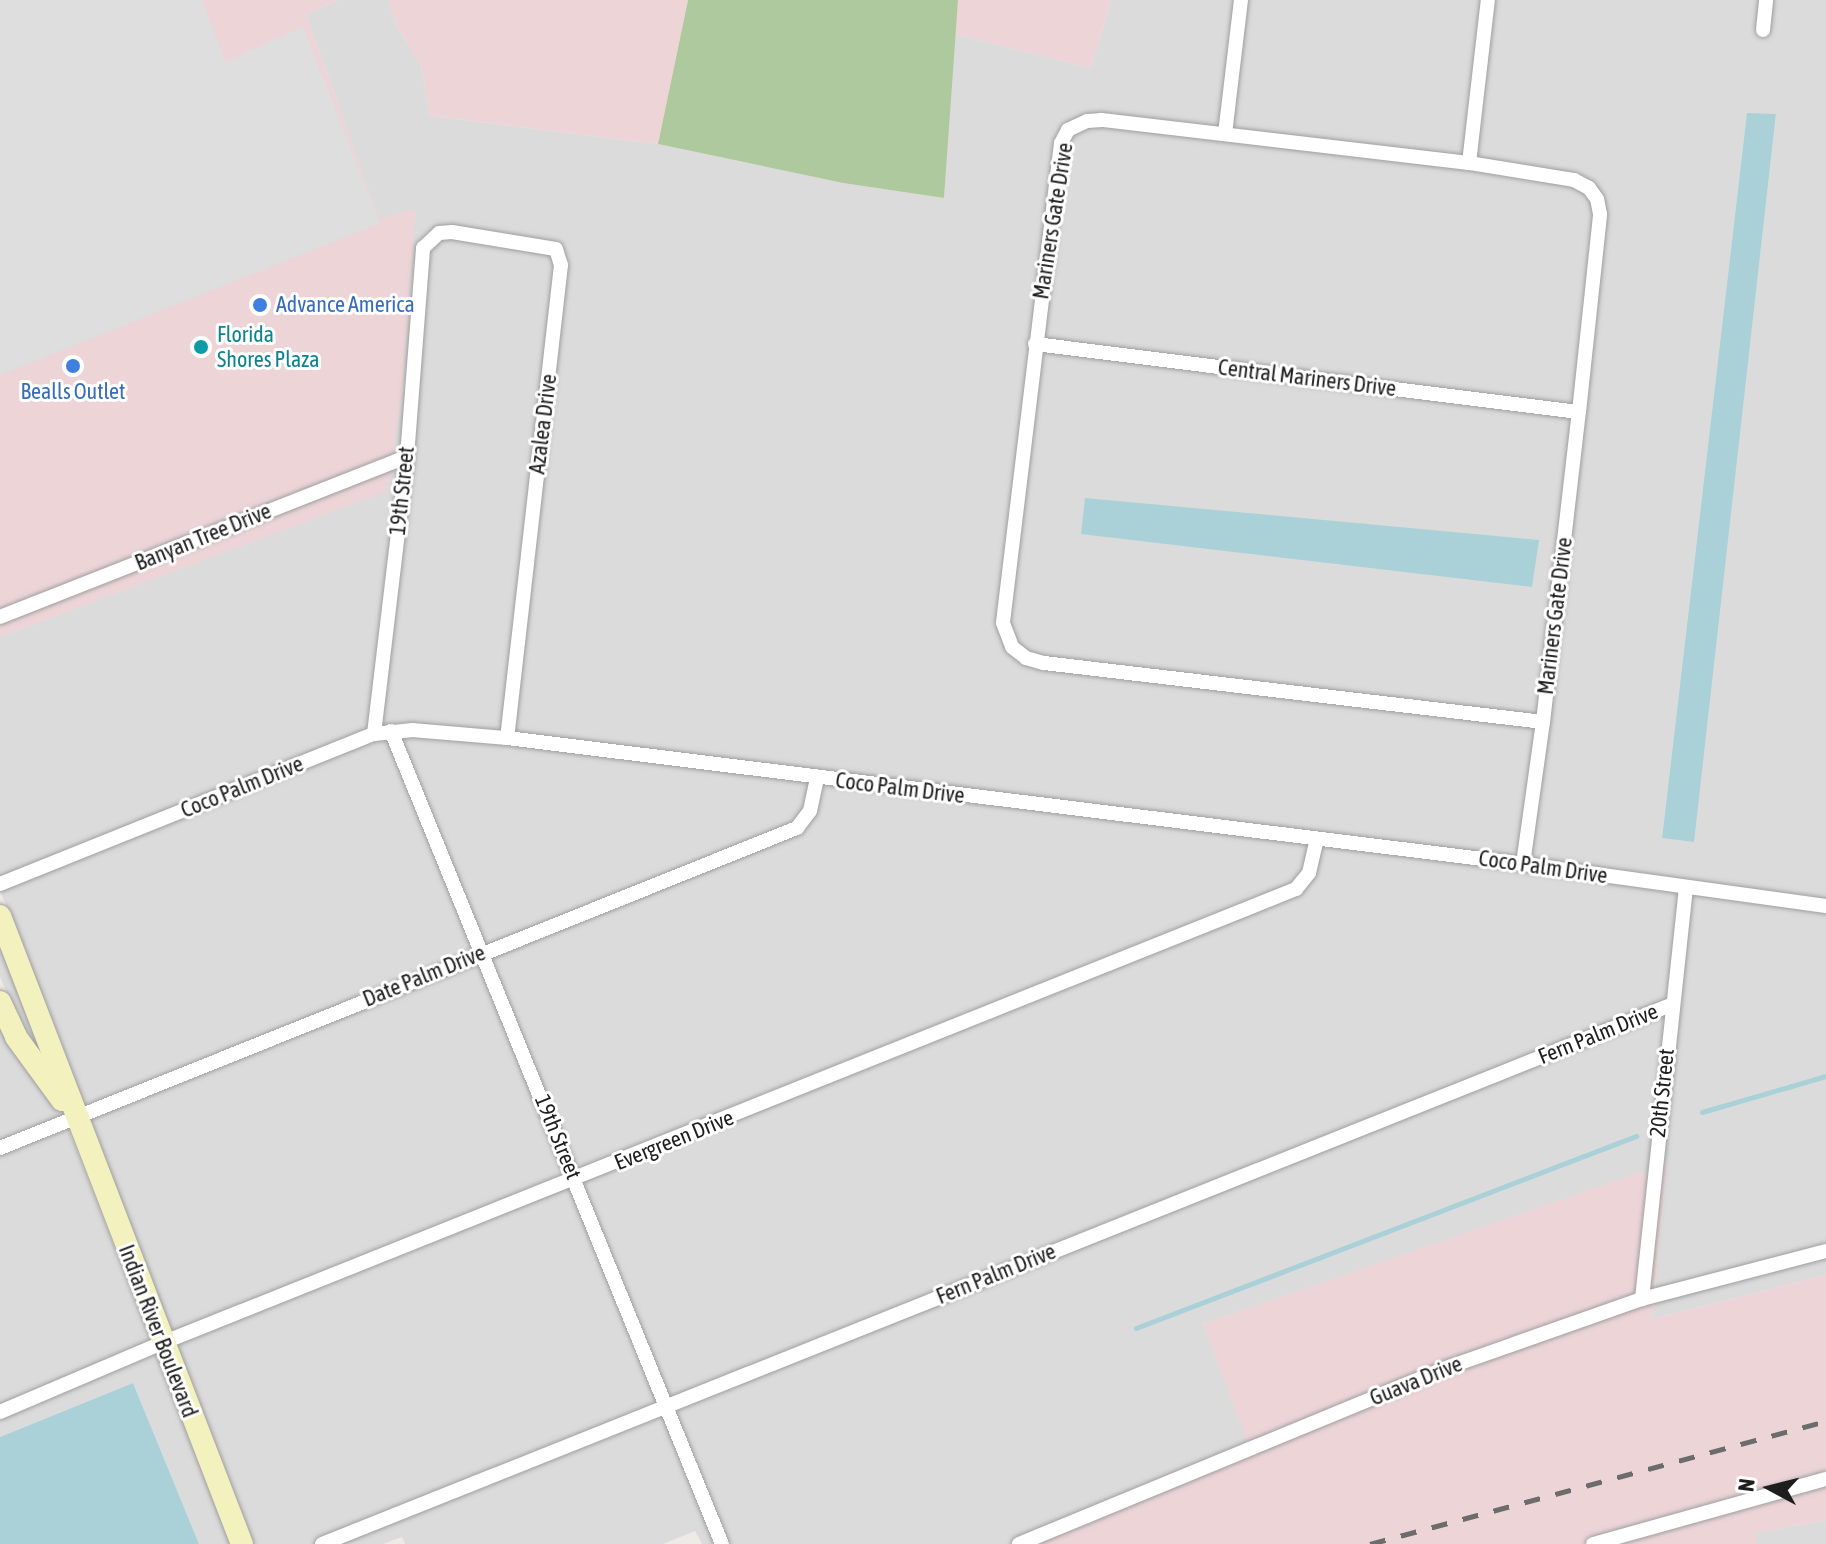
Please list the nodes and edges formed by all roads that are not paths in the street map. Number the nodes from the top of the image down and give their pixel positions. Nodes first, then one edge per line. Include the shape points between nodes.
1 (1241, 0) edge
2 (1488, 0) edge
3 (1766, 0) edge
4 (1763, 30) dead end
5 (1225, 134) junction
6 (1469, 163) junction
7 (423, 248) joint
8 (1035, 344) junction
9 (1579, 412) junction
10 (407, 457) junction
11 (0, 617) edge
12 (1543, 722) junction
13 (391, 731) junction
14 (374, 734) junction
15 (507, 738) junction
16 (817, 777) junction
17 (1317, 839) junction
18 (1523, 864) junction
19 (0, 884) edge
20 (1686, 887) junction
21 (1826, 906) edge
22 (0, 916) edge
23 (484, 952) junction
24 (0, 1002) edge
25 (1671, 1005) junction
26 (75, 1117) junction
27 (0, 1148) edge
28 (575, 1180) junction
29 (1826, 1251) edge
30 (1642, 1299) junction
31 (162, 1343) junction
32 (666, 1405) junction
33 (0, 1412) edge
34 (1826, 1479) edge
35 (242, 1544) edge
36 (322, 1544) edge
37 (722, 1544) edge
38 (1019, 1544) edge
39 (1593, 1544) edge

1 - 5 street
2 - 6 street
3 - 4 street
5 - 6 street, Mariners Gate Drive
5 - 8 street, Mariners Gate Drive via 1102,120 1068,130 1061,143
6 - 9 street, Mariners Gate Drive via 1574,180 1597,199 1600,214
7 - 10 street, 19th Street
7 - 15 street, Azalea Drive via 439,233 452,232 556,249 561,265
8 - 9 street, Central Mariners Drive
8 - 12 street, Mariners Gate Drive via 1003,623 1012,647 1026,658
9 - 12 street, Mariners Gate Drive
10 - 11 street, Banyan Tree Drive
10 - 14 street, 19th Street
12 - 18 street, Mariners Gate Drive
13 - 14 street, Coco Palm Drive
13 - 15 street, Coco Palm Drive
13 - 23 street, 19th Street
14 - 19 street, Coco Palm Drive
15 - 16 street, Coco Palm Drive
16 - 17 street, Coco Palm Drive
16 - 23 street, Date Palm Drive via 810,811 797,828
17 - 18 street, Coco Palm Drive
17 - 28 street, Evergreen Drive via 1309,873 1296,889
18 - 20 street, Coco Palm Drive
20 - 21 street, Coco Palm Drive
20 - 25 street, 20th Street
22 - 26 main road
23 - 26 street, Date Palm Drive
23 - 28 street, 19th Street
24 - 26 main road via 16,1037
25 - 30 street, 20th Street
25 - 32 street, Fern Palm Drive
26 - 27 street, Date Palm Drive
26 - 31 main road, Indian River Boulevard
28 - 31 street, Evergreen Drive
28 - 32 street, 19th Street
29 - 30 street, Guava Drive
30 - 38 street, Guava Drive via 1443,1369
31 - 33 street, Evergreen Drive
31 - 35 main road, Indian River Boulevard
32 - 36 street, Fern Palm Drive
32 - 37 street, 19th Street
34 - 39 street

